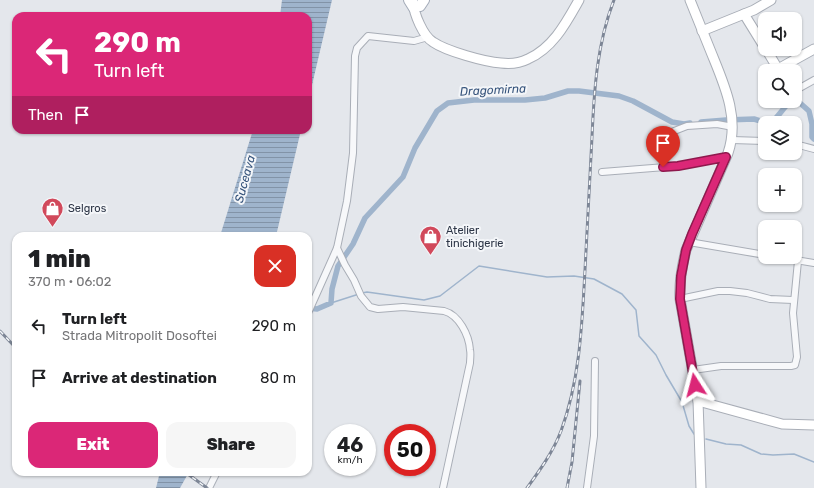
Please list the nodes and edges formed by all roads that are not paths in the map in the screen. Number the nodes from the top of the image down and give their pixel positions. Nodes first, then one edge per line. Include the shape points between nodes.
1 (579, 0) edge
2 (690, 0) edge
3 (771, 0) edge
4 (416, 2) edge
5 (744, 14) junction
6 (702, 31) junction
7 (428, 37) junction
8 (758, 37) edge
9 (814, 49) edge
10 (789, 64) edge
11 (814, 80) edge
12 (802, 86) edge
13 (732, 122) junction
14 (664, 135) dead end
15 (732, 140) junction
16 (758, 141) edge
17 (802, 146) edge
18 (814, 149) edge
19 (726, 157) junction
20 (602, 172) dead end
21 (689, 242) junction
22 (337, 248) junction
23 (758, 254) edge
24 (802, 261) edge
25 (813, 262) edge
26 (798, 264) edge
27 (680, 299) junction
28 (793, 300) junction
29 (312, 306) edge
30 (595, 361) dead end
31 (693, 370) junction
32 (698, 401) junction
33 (814, 426) edge
34 (215, 476) edge
35 (209, 488) edge
36 (443, 488) edge
37 (587, 488) edge
38 (701, 488) edge

1 - 7 street via 550,44 526,60 504,63 487,61 450,50 433,43
2 - 6 street
3 - 5 street
4 - 7 street via 419,20
5 - 6 street
5 - 8 street
6 - 13 street via 723,82
7 - 22 street via 414,41 368,36 358,48 353,153 347,201
9 - 10 street
11 - 12 street
13 - 14 street via 687,126
13 - 15 street
15 - 16 street
15 - 19 street
17 - 18 street
19 - 20 street via 678,166
19 - 21 street
21 - 23 street
21 - 27 street via 683,263
22 - 29 street
22 - 36 street via 370,307 403,307 448,312 457,319 465,333 470,349 470,363
24 - 25 street
26 - 28 street
27 - 28 street via 730,291
27 - 31 street
28 - 31 street via 795,365 721,366
30 - 37 street via 594,436
31 - 32 street
32 - 33 street via 782,424
32 - 38 street
34 - 35 street

